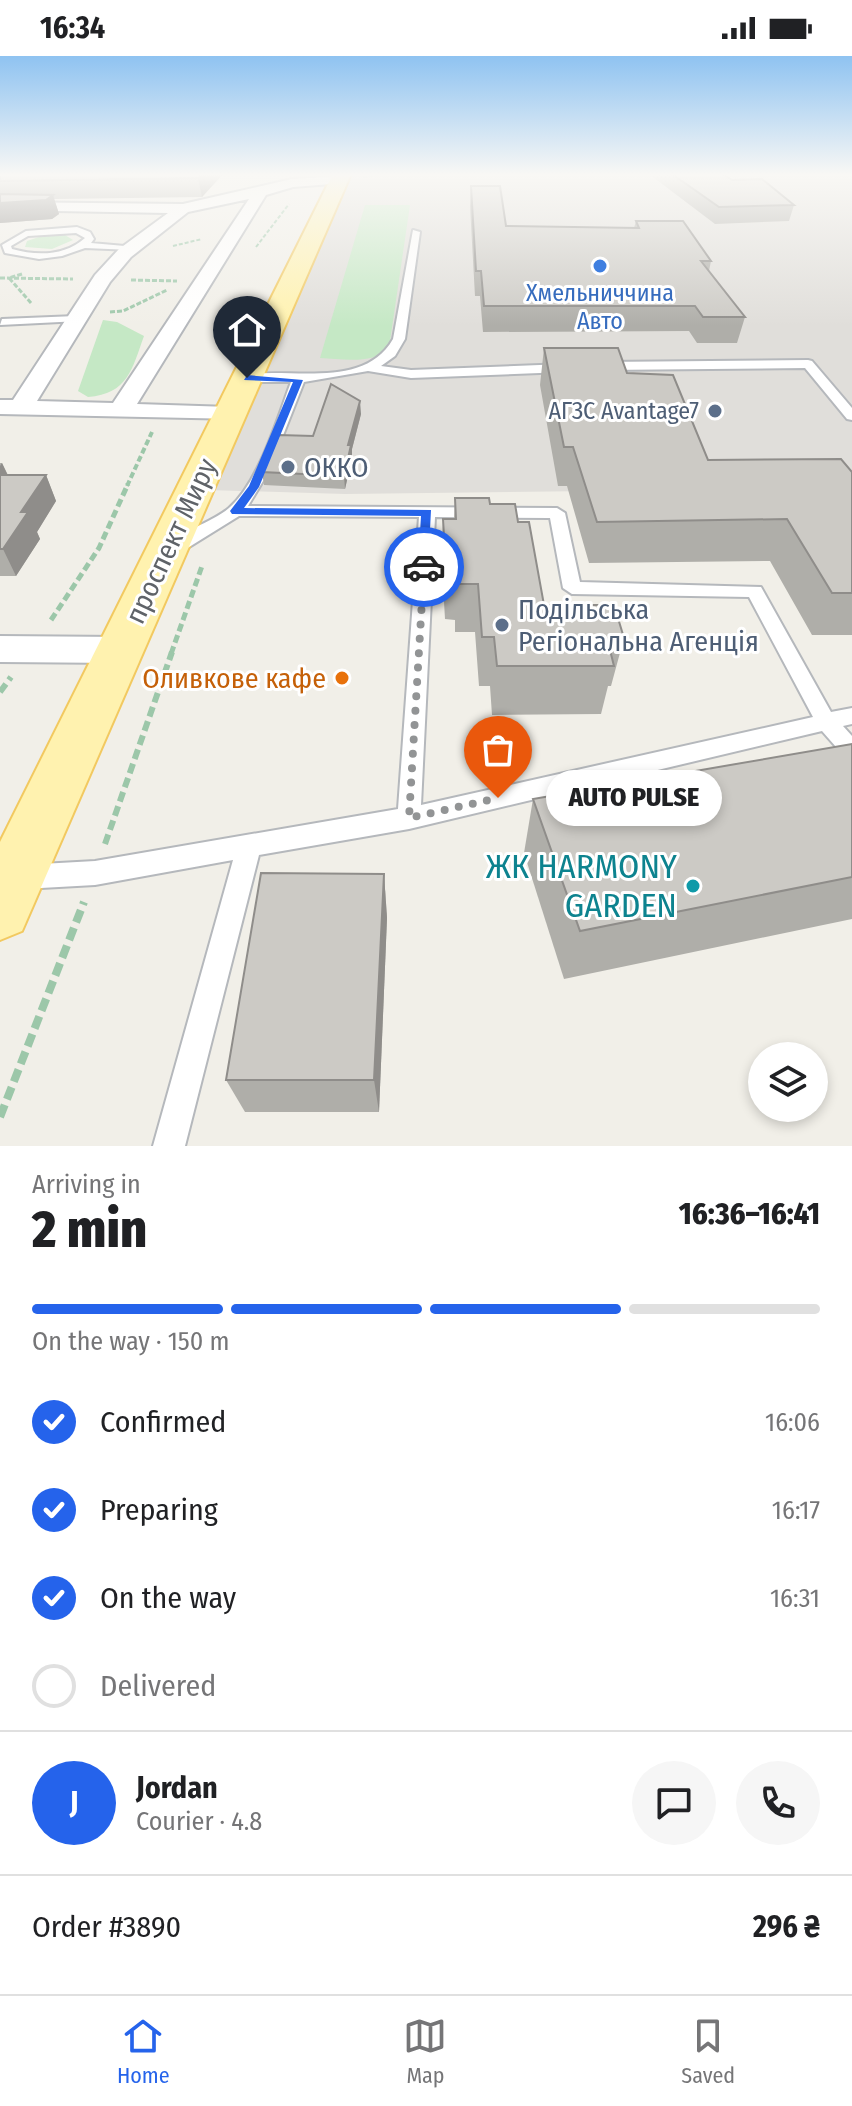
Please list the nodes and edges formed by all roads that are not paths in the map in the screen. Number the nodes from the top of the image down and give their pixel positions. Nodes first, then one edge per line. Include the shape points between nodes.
1 (162, 225) edge
2 (243, 225) edge
3 (318, 225) edge
4 (416, 232) dead end
5 (85, 245) junction
6 (132, 247) junction
7 (76, 319) junction
8 (1, 320) edge
9 (575, 367) edge
10 (590, 367) edge
11 (369, 368) junction
12 (298, 380) junction
13 (239, 396) junction
14 (10, 408) edge
15 (120, 411) junction
16 (852, 416) edge
17 (427, 513) junction
18 (230, 514) junction
19 (156, 574) junction
20 (16, 649) edge
21 (120, 650) junction
22 (852, 716) edge
23 (826, 722) junction
24 (852, 750) edge
25 (409, 818) junction
26 (249, 846) junction
27 (7, 893) edge
28 (169, 1146) edge

1 - 6 street
2 - 15 street
3 - 13 main road, проспект Миру
4 - 11 lane via 399,339 390,355
5 - 5 lane via 35,256 8,251 6,245 26,234 61,229 87,234
5 - 6 lane
6 - 7 street via 102,279
7 - 8 lane
7 - 14 street
9 - 11 lane via 411,374
10 - 16 lane via 808,364
11 - 12 lane
12 - 13 lane
12 - 18 lane via 254,487
13 - 15 street via 160,413
13 - 19 main road, проспект Миру
14 - 15 street
17 - 18 lane
17 - 23 lane via 557,513 572,588 755,591
17 - 25 lane
18 - 19 lane via 188,538
19 - 21 main road, проспект Миру
20 - 21 street
21 - 27 main road, проспект Миру
22 - 23 lane
23 - 24 lane
23 - 25 lane
25 - 26 lane
26 - 27 lane
26 - 28 lane

